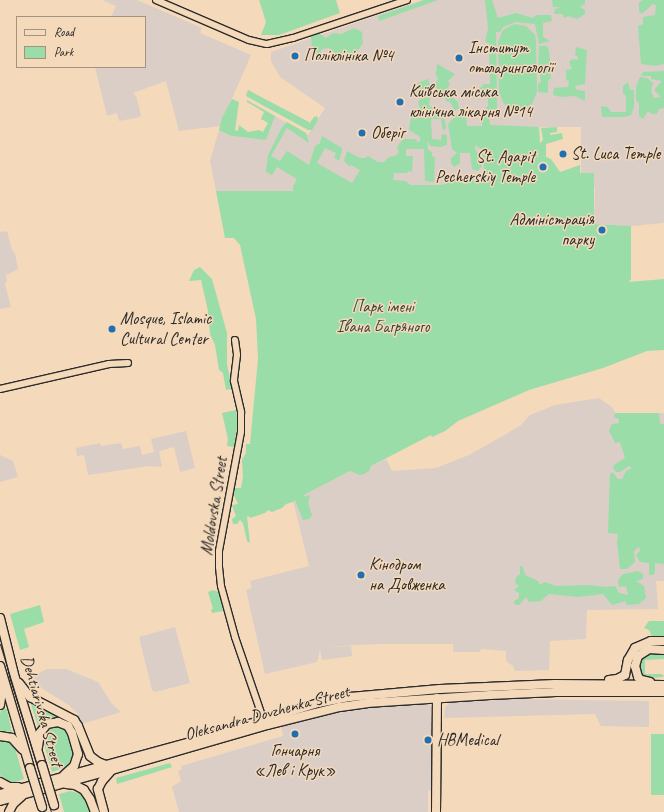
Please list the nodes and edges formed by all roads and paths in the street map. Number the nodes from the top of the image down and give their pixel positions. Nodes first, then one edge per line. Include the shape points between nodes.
1 (156, 0) edge
2 (407, 0) edge
3 (235, 340) dead end
4 (128, 363) dead end
5 (0, 389) edge
6 (0, 618) edge
7 (0, 636) edge
8 (664, 641) edge
9 (664, 650) edge
10 (0, 666) edge
11 (13, 668) junction
12 (4, 678) junction
13 (15, 678) junction
14 (555, 684) junction
15 (664, 687) edge
16 (595, 688) junction
17 (437, 698) junction
18 (0, 705) edge
19 (263, 719) junction
20 (0, 736) edge
21 (39, 753) junction
22 (27, 758) junction
23 (109, 768) junction
24 (60, 781) junction
25 (0, 782) edge
26 (24, 791) junction
27 (0, 794) edge
28 (0, 801) edge
29 (55, 808) edge
30 (43, 810) edge
31 (9, 812) edge
32 (95, 812) edge
33 (104, 812) edge
34 (436, 812) edge

1 - 2 street via 249,40 267,44 294,38
3 - 19 street, Moldovska Street via 237,355 234,381 241,412 241,432 219,567 221,586 235,637
4 - 5 street
6 - 11 main road, Dehtiarivska Street
7 - 11 street via 8,662
8 - 14 main road via 651,641 635,648 624,675 618,680 578,680
9 - 15 main road via 649,649 638,656 635,666 635,672 641,680
10 - 12 main road, Dehtiarivska Street
11 - 13 main road, Dehtiarivska Street
12 - 18 main road
12 - 22 main road, Dehtiarivska Street
13 - 21 main road, Dehtiarivska Street
13 - 23 main road via 30,697 74,720 90,756
14 - 16 main road, Oleksandra Dovzhenka Street
14 - 19 main road, Oleksandra Dovzhenka Street via 440,689 350,697 318,703
15 - 16 main road
16 - 17 main road, Oleksandra Dovzhenka Street
17 - 23 main road, Oleksandra Dovzhenka Street via 327,709
17 - 34 main road
19 - 23 main road, Oleksandra Dovzhenka Street
20 - 22 main road via 14,739
21 - 24 main road via 38,737 44,727 55,722 68,726 78,748 78,758
21 - 29 main road, Dehtiarivska Street, bridge
22 - 30 main road, Dehtiarivska Street, bridge
23 - 24 main road, Oleksandra Dovzhenka Street
23 - 33 main road via 98,789
24 - 26 main road, Oleksandra Dovzhenka Street
24 - 32 main road via 84,790
25 - 26 main road
26 - 27 main road, Oleksandra Dovzhenka Street
26 - 28 main road, Oleksandra Dovzhenka Street
26 - 31 main road

